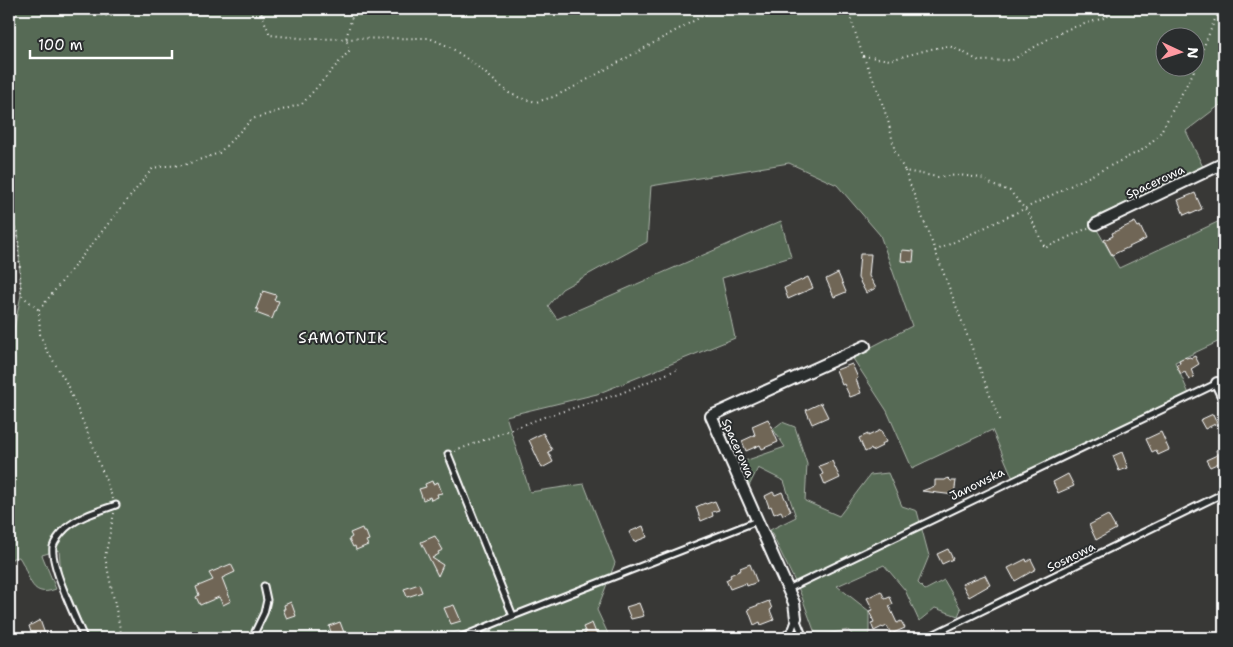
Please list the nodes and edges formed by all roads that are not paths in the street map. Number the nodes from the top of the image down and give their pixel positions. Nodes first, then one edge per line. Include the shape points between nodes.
1 (1224, 163) edge
2 (1096, 224) road end
3 (865, 346) dead end
4 (1221, 382) edge
5 (1224, 398) edge
6 (448, 454) road end
7 (1224, 493) edge
8 (116, 505) road end
9 (757, 521) junction
10 (264, 586) dead end
11 (788, 589) junction
12 (513, 616) junction
13 (796, 618) junction
14 (84, 638) edge
15 (252, 638) edge
16 (459, 638) edge
17 (783, 638) edge
18 (804, 638) edge
19 (926, 638) edge

1 - 2 street, Spacerowa
3 - 9 street, Spacerowa via 711,416
4 - 5 street
4 - 11 lane, Janowska
6 - 12 lane
7 - 19 lane, Sosnowa
8 - 14 lane via 67,528 53,546 56,571
9 - 11 street, Spacerowa
9 - 12 lane
10 - 15 lane via 267,600 264,613
11 - 13 street
12 - 16 lane
13 - 17 lane via 792,629
13 - 18 lane

